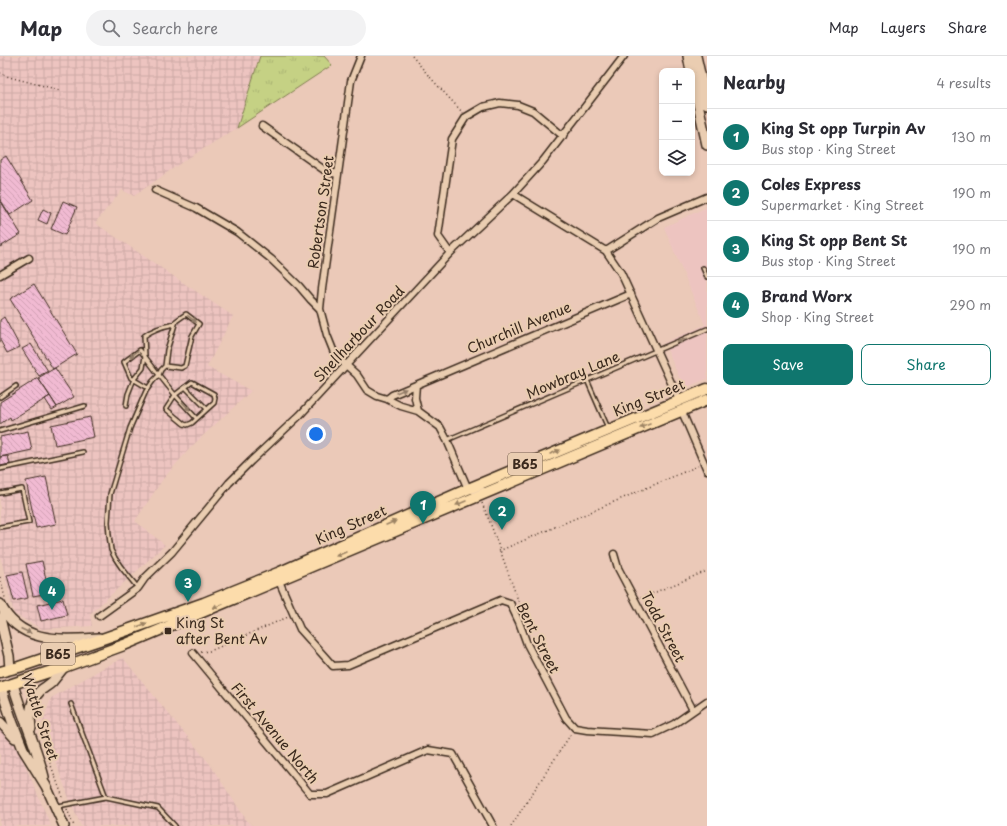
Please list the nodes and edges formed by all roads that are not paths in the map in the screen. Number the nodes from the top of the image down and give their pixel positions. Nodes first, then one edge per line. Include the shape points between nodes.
1 (361, 56) edge
2 (624, 56) edge
3 (688, 56) edge
4 (696, 56) edge
5 (690, 68) edge
6 (695, 90) edge
7 (707, 104) edge
8 (262, 126) dead end
9 (563, 136) junction
10 (707, 145) edge
11 (338, 174) junction
12 (155, 190) dead end
13 (513, 194) junction
14 (707, 197) edge
15 (606, 251) junction
16 (450, 253) junction
17 (29, 258) dead end
18 (703, 268) dead end
19 (0, 275) edge
20 (707, 277) edge
21 (631, 294) junction
22 (320, 309) junction
23 (175, 324) junction
24 (707, 330) edge
25 (657, 350) junction
26 (145, 356) junction
27 (164, 366) junction
28 (346, 366) junction
29 (159, 374) junction
30 (134, 379) junction
31 (587, 380) junction
32 (416, 385) junction
33 (16, 386) dead end
34 (185, 387) junction
35 (148, 388) junction
36 (707, 389) edge
37 (175, 395) junction
38 (0, 397) edge
39 (387, 399) junction
40 (679, 400) junction
41 (707, 400) edge
42 (85, 406) dead end
43 (126, 406) dead end
44 (207, 409) junction
45 (418, 411) junction
46 (654, 411) junction
47 (682, 411) junction
48 (196, 418) junction
49 (607, 426) junction
50 (0, 431) edge
51 (447, 440) junction
52 (83, 452) dead end
53 (705, 463) edge
54 (0, 469) edge
55 (468, 489) junction
56 (490, 490) junction
57 (0, 493) edge
58 (0, 527) edge
59 (614, 554) dead end
60 (279, 580) junction
61 (138, 588) junction
62 (3, 602) edge
63 (99, 616) dead end
64 (0, 618) edge
65 (105, 638) junction
66 (193, 653) road end
67 (64, 667) junction
68 (10, 669) junction
69 (0, 672) edge
70 (13, 684) junction
71 (0, 686) edge
72 (707, 701) edge
73 (71, 704) dead end
74 (693, 710) junction
75 (0, 722) edge
76 (32, 738) junction
77 (23, 749) junction
78 (46, 786) junction
79 (106, 797) junction
80 (56, 807) junction
81 (64, 826) edge
82 (175, 826) edge
83 (493, 826) edge

1 - 11 street, Robertson Street via 351,81
2 - 9 street, Shellharbour Road
3 - 5 main road
4 - 7 main road
6 - 10 main road
8 - 11 street via 327,172
9 - 13 street, Shellharbour Road
9 - 16 street via 533,111 518,105 500,103 483,106 466,116 452,139 438,236
11 - 22 street, Robertson Street
12 - 22 street via 196,208 237,232 271,259
13 - 15 street
13 - 16 street, Shellharbour Road
14 - 15 street via 658,218
15 - 21 street
16 - 28 street, Shellharbour Road
17 - 19 street
18 - 20 lane
21 - 25 street
21 - 32 street, Churchill Avenue
22 - 28 street, Robertson Street via 326,335 335,355
23 - 26 lane via 144,336
23 - 27 lane
23 -> 27 lane via 186,314 199,324 192,336 185,366
24 -> 25 lane, Mowbray Lane
25 - 31 lane, Mowbray Lane
25 - 40 street
26 - 29 lane
26 - 30 lane via 143,368
26 -> 30 lane via 140,350 124,362 131,378
27 - 29 lane
28 - 39 street, Robertson Street via 357,375 367,390
28 - 61 street, Shellharbour Road via 300,415 229,483 172,552
29 - 35 lane
29 - 37 lane
30 - 35 lane
30 - 43 lane
31 - 49 lane
31 - 51 lane, Mowbray Lane
39 -> 32 street, Churchill Avenue
32 - 45 street
33 - 38 lane
34 - 37 lane
34 - 44 lane
34 - 44 lane via 192,382 214,394 214,403
35 - 61 lane via 130,428 108,508 111,550
36 - 40 main road, King Street / B65
37 -> 48 lane
37 - 48 lane via 166,409 184,424 192,423
39 - 45 street, Robertson Street
40 - 46 main road, King Street / B65
41 - 47 main road, King Street / B65
42 - 50 lane
44 - 48 lane
45 - 51 street, Robertson Street via 440,427
46 - 47 street
46 - 49 main road, King Street / B65
47 - 53 street
47 -> 56 main road, King Street / B65
55 -> 49 main road, King Street / B65
51 - 55 street, Robertson Street
52 - 54 lane
55 - 56 street
65 -> 55 main road, King Street / B65 via 204,603 278,573
56 -> 60 main road, King Street / B65
57 - 58 lane via 22,489 28,522
59 - 74 street, Todd Street via 618,568
60 -> 67 main road, King Street / B65 via 124,645
60 - 74 street, Bent Street via 300,628 333,666 348,665 501,600 510,603 527,644 566,718 575,728 653,734 674,724
61 - 63 street, Shellharbour Road
62 -> 65 main road via 5,612 14,623 36,635 58,640
64 - 68 main road, Wattle Street
65 - 68 main road, King Street / B65
66 - 83 street, First Avenue North via 310,794 327,794 428,750 453,754
67 - 70 main road, King Street / B65
67 - 76 main road via 32,702
68 - 69 main road, King Street / B65
68 - 70 main road, Wattle Street
70 - 71 main road, King Street / B65
70 - 76 main road, Wattle Street
71 - 77 main road, Wattle Street
72 - 74 street, Bent Street
73 - 79 lane
75 - 77 main road
76 - 78 main road, Wattle Street
77 - 78 main road, Wattle Street
78 - 80 main road, Wattle Street
79 - 80 lane
79 - 82 lane via 158,808
80 - 81 main road, Wattle Street

